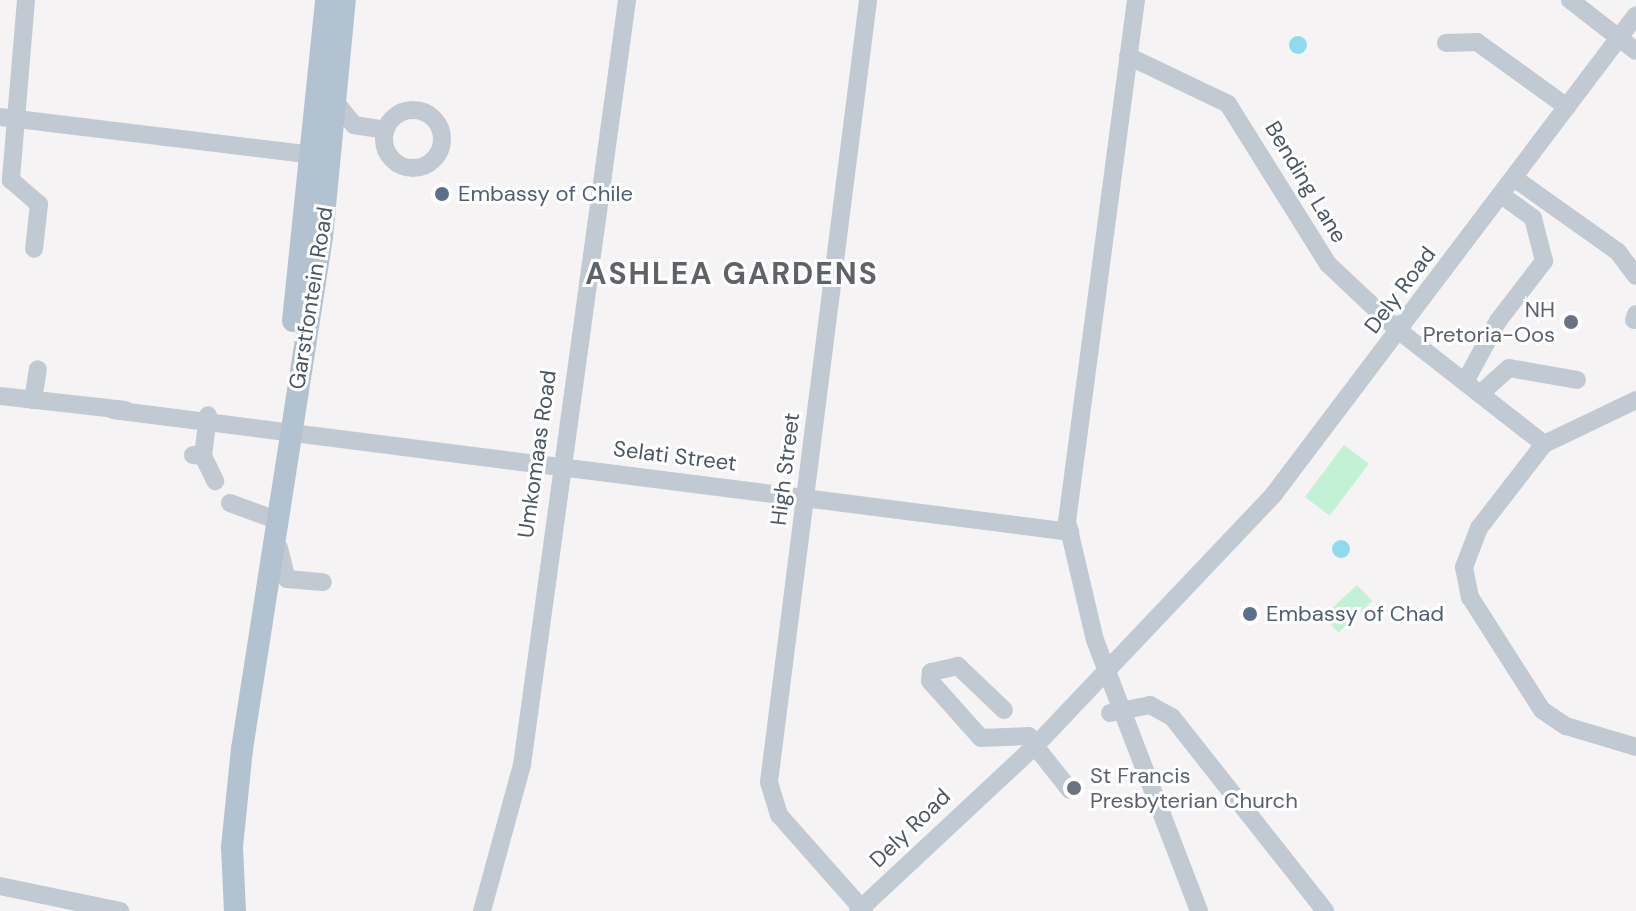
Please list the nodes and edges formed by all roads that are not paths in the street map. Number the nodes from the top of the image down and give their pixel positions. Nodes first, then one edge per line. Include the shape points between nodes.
1 (26, 0) edge
2 (326, 0) edge
3 (345, 0) edge
4 (627, 0) edge
5 (868, 0) edge
6 (1136, 0) edge
7 (1570, 0) edge
8 (1636, 15) edge
9 (1618, 37) junction
10 (1446, 43) dead end
11 (1636, 51) edge
12 (1128, 56) junction
13 (337, 104) junction
14 (1567, 107) junction
15 (8, 118) edge
16 (333, 140) junction
17 (312, 155) junction
18 (1514, 178) junction
19 (1501, 195) junction
20 (34, 249) dead end
21 (1636, 276) edge
22 (1398, 330) junction
23 (38, 369) dead end
24 (1577, 380) dead end
25 (1473, 388) junction
26 (0, 396) edge
27 (33, 400) junction
28 (1636, 400) edge
29 (208, 420) junction
30 (285, 428) junction
31 (1544, 444) junction
32 (559, 465) junction
33 (215, 481) dead end
34 (805, 496) junction
35 (230, 503) dead end
36 (273, 520) junction
37 (1066, 528) junction
38 (287, 579) junction
39 (323, 582) dead end
40 (263, 602) junction
41 (1099, 669) junction
42 (983, 690) junction
43 (1004, 710) dead end
44 (1114, 711) junction
45 (958, 713) junction
46 (1032, 741) junction
47 (1636, 747) edge
48 (1070, 790) dead end
49 (0, 886) edge
50 (75, 907) edge
51 (861, 910) edge
52 (120, 911) edge
53 (235, 911) edge
54 (482, 911) edge
55 (1199, 911) edge
56 (1325, 911) edge

1 - 15 street
2 - 17 main road, Garstfontein Road
3 - 13 main road, Garstfontein Road
4 - 32 street, Umkomaas Road
5 - 34 street, High Street
6 - 12 street
7 - 9 street
8 - 9 street, Dely Road
9 - 11 street
9 - 14 street, Dely Road
10 - 14 street via 1477,42
12 - 22 street, Bending Lane via 1228,104 1328,264
12 - 37 street
13 - 16 main road, Garstfontein Road
13 - 16 street via 354,125 385,135
14 - 18 street, Dely Road
15 - 17 street via 147,127
15 - 20 street via 11,180 39,204
16 - 30 main road, Garstfontein Road
17 - 30 main road, Garstfontein Road
18 - 19 street, Dely Road
18 - 21 street via 1618,252
19 - 22 street, Dely Road
19 - 25 street via 1533,218 1544,261 1498,321
22 - 25 street, Bending Lane
22 - 41 street, Dely Road via 1274,494 1191,584
23 - 27 street
24 - 25 street via 1509,368
25 - 31 street, Bending Lane
26 - 27 street, Selati Street
27 - 29 street, Selati Street
28 - 31 street
29 - 30 street, Selati Street
29 - 33 street via 198,456
30 - 32 street, Selati Street
30 - 36 main road, Garstfontein Road
31 - 47 street via 1472,539 1466,589 1542,710 1566,726
32 - 34 street, Selati Street
32 - 54 street, Umkomaas Road via 517,796
34 - 37 street, Selati Street
34 - 51 street, High Street via 770,796
35 - 36 street
36 - 38 street
36 - 40 main road, Garstfontein Road
37 - 41 street via 1065,575
38 - 39 street
38 - 40 street
40 - 53 main road, Garstfontein Road via 234,829
41 - 44 street
41 - 46 street, Dely Road
42 - 43 street
42 - 45 street
42 - 45 street via 958,666 931,672 930,681
44 - 55 street
44 - 56 street via 1150,705 1172,717
45 - 46 street via 989,741
46 - 48 street
46 - 51 street, Dely Road
49 - 50 street
50 - 52 street

